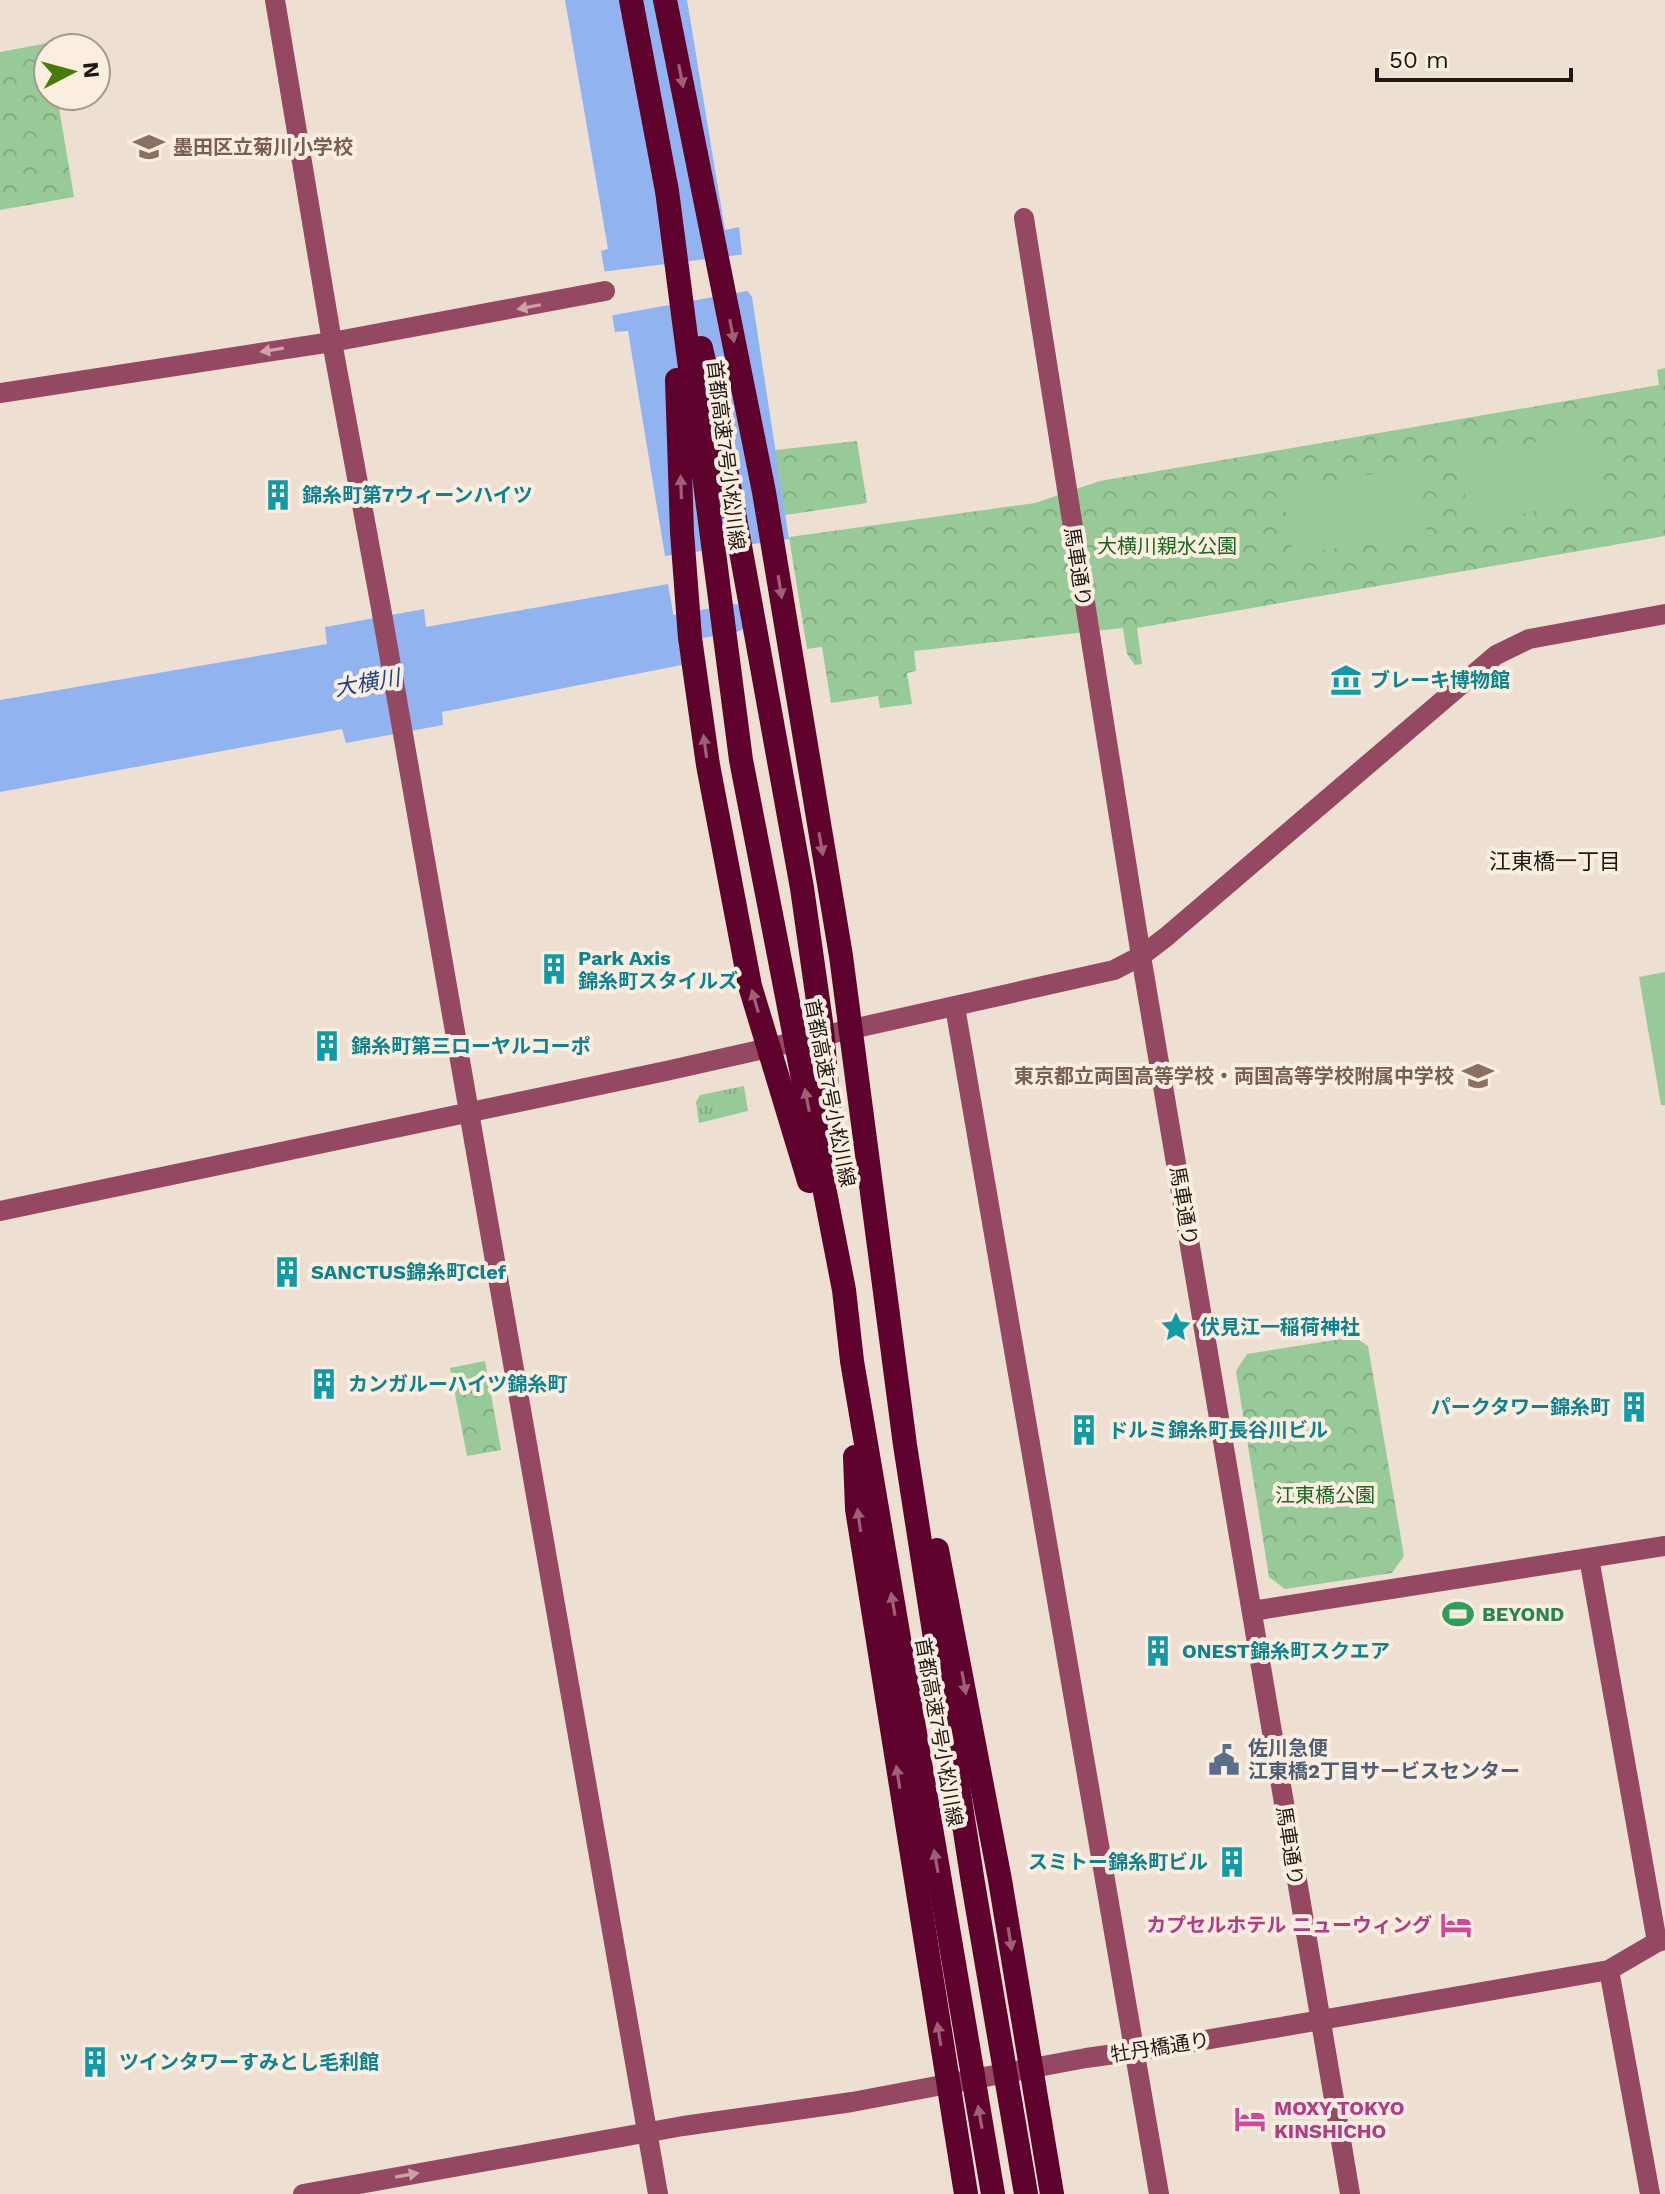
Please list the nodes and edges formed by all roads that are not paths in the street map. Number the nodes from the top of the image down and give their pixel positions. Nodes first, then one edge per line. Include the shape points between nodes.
1 (275, 0) edge
2 (631, 0) edge
3 (665, 0) edge
4 (667, 191) junction
5 (1024, 218) dead end
6 (605, 291) dead end
7 (332, 342) junction
8 (0, 393) edge
9 (1665, 614) edge
10 (1141, 956) junction
11 (955, 1007) junction
12 (470, 1111) junction
13 (0, 1211) edge
14 (844, 1290) junction
15 (852, 1361) junction
16 (905, 1445) junction
17 (1665, 1546) edge
18 (1589, 1558) junction
19 (1252, 1611) junction
20 (1661, 1941) edge
21 (1609, 1970) junction
22 (1320, 2020) junction
23 (1136, 2051) junction
24 (648, 2133) junction
25 (303, 2194) edge
26 (658, 2194) edge
27 (966, 2194) edge
28 (993, 2194) edge
29 (1026, 2194) edge
30 (1052, 2194) edge
31 (1159, 2194) edge
32 (1350, 2194) edge
33 (1650, 2194) edge

1 - 7 street
2 - 4 highway, 首都高速7号小松川線, bridge
3 -> 16 highway, 首都高速7号小松川線, bridge via 767,507 841,956
14 -> 4 highway, 首都高速7号小松川線, bridge via 741,760
4 - 14 highway, bridge via 717,419 802,888 822,1029
14 -> 4 highway, bridge via 750,986 708,765 690,638
5 - 10 street, 馬車通り
6 -> 7 street
7 -> 8 street
7 - 12 street
9 - 10 street via 1539,636 1496,655
10 - 11 street via 1097,976
10 - 19 street, 馬車通り
11 - 12 street, bridge
11 - 23 street
12 - 13 street
12 - 24 street
14 - 15 highway, 首都高速7号小松川線, bridge
27 -> 15 highway, bridge via 857,1509
28 -> 15 highway, 首都高速7号小松川線, bridge
16 - 29 highway, 首都高速7号小松川線, bridge
16 -> 30 highway, bridge via 928,1505 960,1663
17 - 18 street
18 - 19 street
18 - 20 street
19 - 22 street, 馬車通り
20 - 21 street, 牡丹橋通り
21 - 22 street, 牡丹橋通り
21 - 33 street
22 - 23 street, 牡丹橋通り
22 - 32 street, 馬車通り
23 - 24 street, 牡丹橋通り
23 - 31 street
25 -> 24 street, 牡丹橋通り
24 - 26 street

